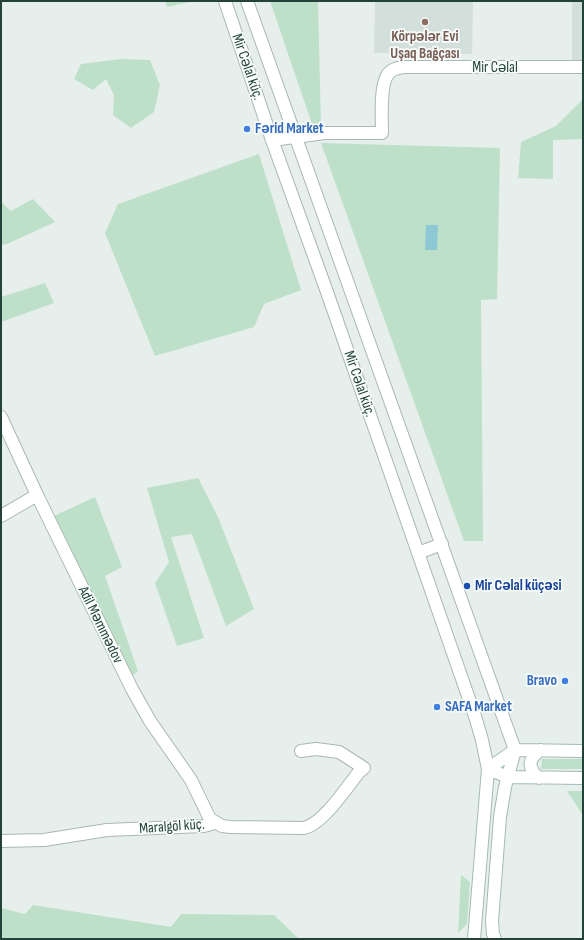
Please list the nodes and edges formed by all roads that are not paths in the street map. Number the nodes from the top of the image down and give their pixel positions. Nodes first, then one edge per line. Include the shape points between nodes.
1 (225, 1) edge
2 (247, 1) edge
3 (583, 67) edge
4 (295, 136) junction
5 (272, 140) junction
6 (1, 417) edge
7 (37, 495) junction
8 (1, 516) edge
9 (442, 544) junction
10 (418, 553) junction
11 (302, 750) dead end
12 (516, 750) junction
13 (541, 750) junction
14 (583, 751) edge
15 (488, 768) junction
16 (508, 777) junction
17 (538, 778) junction
18 (583, 778) edge
19 (215, 823) junction
20 (1, 841) edge
21 (474, 939) edge
22 (495, 939) edge

1 - 5 street, Mir Cəlal küç.
2 - 4 street, Mir Cəlal küç.
3 - 4 street, Mir Cəlal via 395,68 388,72 383,87 382,133
4 - 5 street
4 - 9 street, Mir Cəlal küç.
5 - 10 street, Mir Cəlal küç. via 328,292
6 - 7 street, Adil Məmmədov
7 - 8 street
7 - 19 street, Adil Məmmədov via 125,676 150,721 191,780
9 - 10 street
9 - 12 street, Mir Cəlal küç.
10 - 15 street, Mir Cəlal küç. via 475,716
11 - 19 street, Maralgöl küç. via 339,752 364,768 323,817 309,827 230,827
12 - 13 street
12 - 15 street
12 - 16 street
13 - 14 street
13 - 17 street via 533,757 530,765
15 - 16 street
15 - 21 street, Mir Cəlal küç.
16 - 17 street
16 - 22 street via 500,817 492,921
17 - 18 street
19 - 20 street, Maralgöl küç. via 204,826 107,830 44,840

